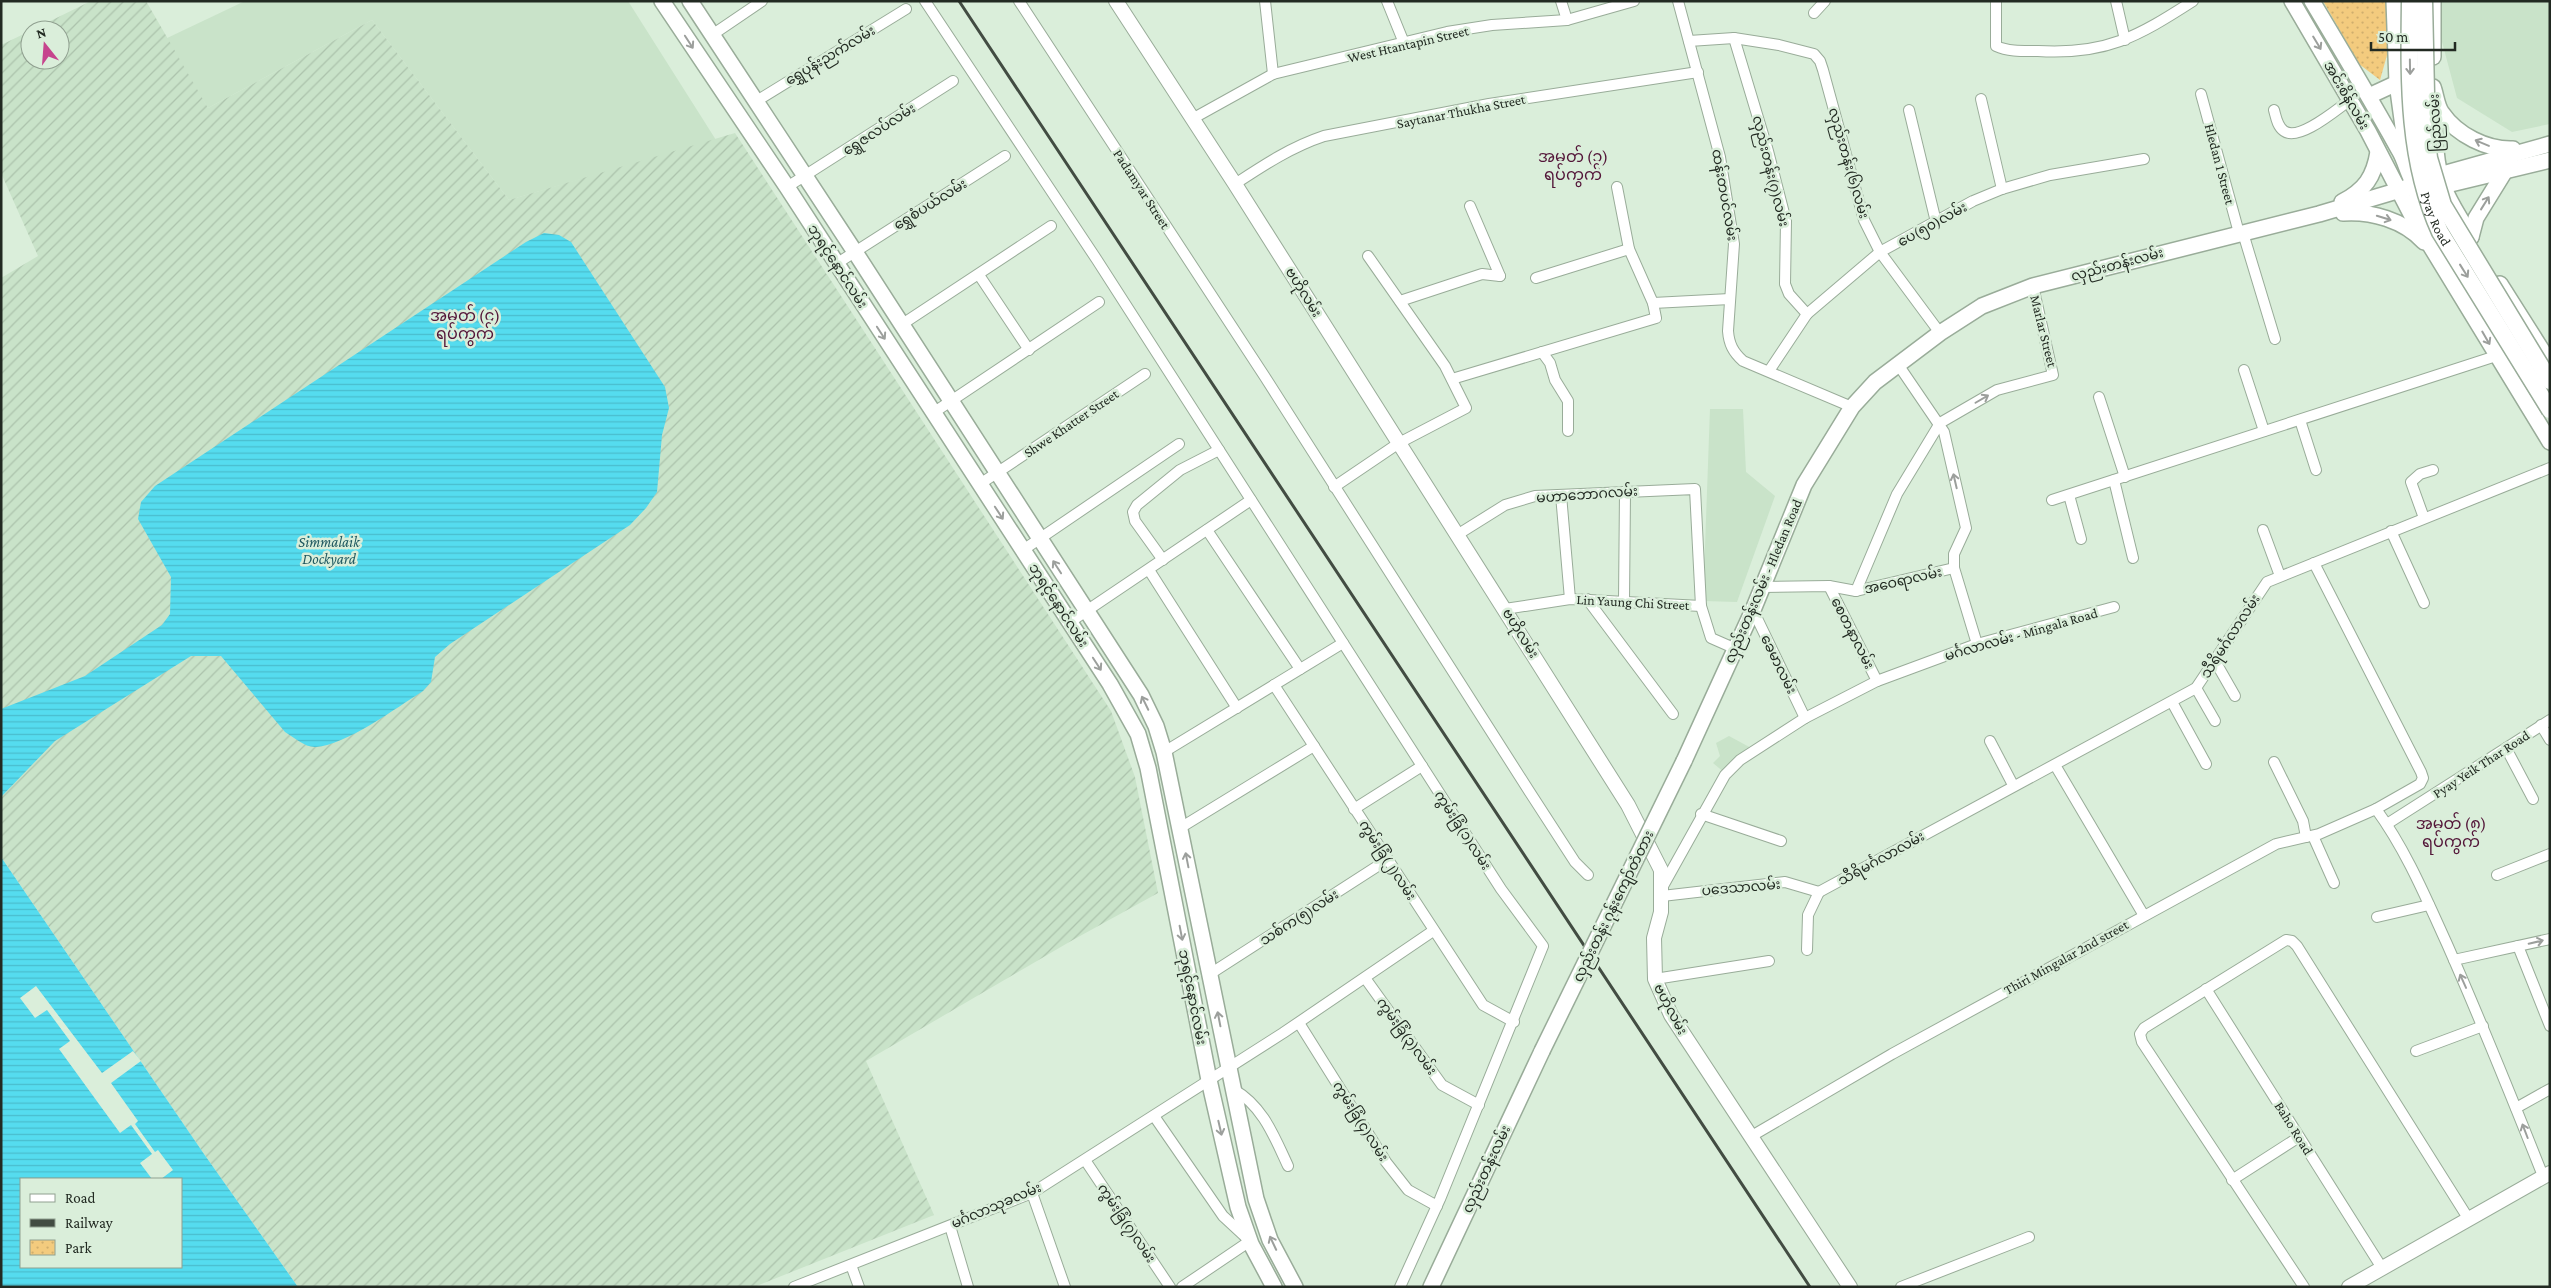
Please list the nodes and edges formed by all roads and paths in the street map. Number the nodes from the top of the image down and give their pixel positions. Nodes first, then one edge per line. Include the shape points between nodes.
1 (662, 1) edge
2 (690, 1) edge
3 (762, 1) edge
4 (925, 1) edge
5 (1116, 1) edge
6 (1264, 1) edge
7 (1387, 1) edge
8 (1561, 1) edge
9 (1634, 1) edge
10 (1678, 1) edge
11 (1825, 1) edge
12 (1996, 1) edge
13 (2116, 1) edge
14 (2193, 1) edge
15 (2292, 1) edge
16 (2312, 1) edge
17 (2394, 1) edge
18 (2410, 1) edge
19 (2424, 1) edge
20 (2433, 1) edge
21 (1022, 2) edge
22 (906, 10) dead end
23 (1814, 13) dead end
24 (1567, 20) junction
25 (712, 35) junction
26 (1734, 38) junction
27 (2125, 40) junction
28 (1689, 41) junction
29 (1404, 43) junction
30 (1698, 72) junction
31 (1273, 74) junction
32 (953, 81) dead end
33 (2397, 83) junction
34 (2433, 87) junction
35 (2201, 94) dead end
36 (2369, 96) junction
37 (1982, 98) dead end
38 (2350, 100) junction
39 (755, 102) junction
40 (1909, 110) dead end
41 (2274, 110) dead end
42 (1192, 119) junction
43 (777, 133) junction
44 (2550, 144) edge
45 (759, 146) junction
46 (2529, 148) junction
47 (2378, 152) junction
48 (1005, 156) dead end
49 (2144, 160) dead end
50 (2550, 160) edge
51 (2505, 172) junction
52 (805, 176) junction
53 (2442, 181) junction
54 (1235, 184) junction
55 (1616, 186) dead end
56 (787, 188) junction
57 (2407, 188) junction
58 (2002, 189) junction
59 (1470, 206) dead end
60 (2319, 214) junction
61 (1936, 222) junction
62 (1051, 226) dead end
63 (2241, 233) junction
64 (2471, 237) junction
65 (1629, 249) junction
66 (855, 252) junction
67 (1880, 252) junction
68 (2437, 255) junction
69 (1368, 256) dead end
70 (836, 264) junction
71 (979, 275) junction
72 (1536, 278) dead end
73 (2033, 286) junction
74 (1730, 299) junction
75 (1400, 301) junction
76 (1099, 302) dead end
77 (1653, 303) junction
78 (1807, 314) junction
79 (901, 325) junction
80 (1940, 333) junction
81 (2274, 339) dead end
82 (1029, 350) junction
83 (1542, 352) junction
84 (2496, 356) junction
85 (2546, 357) edge
86 (1898, 363) junction
87 (2244, 370) dead end
88 (2504, 370) junction
89 (1768, 371) junction
90 (1145, 374) dead end
91 (1452, 379) junction
92 (2550, 381) edge
93 (2099, 397) dead end
94 (950, 402) junction
95 (1852, 407) junction
96 (2550, 410) edge
97 (934, 413) junction
98 (2300, 420) junction
99 (1940, 423) junction
100 (1568, 431) dead end
101 (2264, 431) junction
102 (1400, 442) junction
103 (2550, 442) edge
104 (1179, 444) dead end
105 (1219, 450) junction
106 (2550, 468) edge
107 (2316, 470) dead end
108 (2433, 470) dead end
109 (997, 472) junction
110 (2125, 477) junction
111 (2114, 480) junction
112 (980, 484) junction
113 (1334, 487) junction
114 (1625, 492) junction
115 (1562, 495) junction
116 (2069, 495) junction
117 (1251, 500) junction
118 (2052, 500) dead end
119 (2424, 518) junction
120 (1207, 530) junction
121 (2264, 530) dead end
122 (2391, 531) junction
123 (1457, 534) junction
124 (2082, 538) dead end
125 (1039, 540) junction
126 (1023, 550) junction
127 (2133, 558) dead end
128 (1163, 560) junction
129 (2314, 563) junction
130 (1954, 568) junction
131 (1149, 570) junction
132 (2280, 576) junction
133 (1829, 586) junction
134 (1762, 587) junction
135 (1856, 592) junction
136 (1570, 599) junction
137 (1587, 599) junction
138 (1624, 601) junction
139 (2424, 603) dead end
140 (1701, 606) junction
141 (2114, 607) dead end
142 (1505, 609) junction
143 (1754, 610) junction
144 (1086, 612) junction
145 (1070, 622) junction
146 (1343, 643) junction
147 (1977, 644) junction
148 (1736, 649) junction
149 (2215, 661) junction
150 (1300, 669) junction
151 (1877, 681) junction
152 (1274, 685) junction
153 (2196, 688) junction
154 (2235, 696) dead end
155 (2172, 702) junction
156 (1238, 708) junction
157 (1673, 714) dead end
158 (1806, 718) junction
159 (2215, 721) dead end
160 (2546, 723) edge
161 (2550, 740) edge
162 (1990, 741) dead end
163 (1314, 746) junction
164 (2506, 748) junction
165 (1164, 752) junction
166 (1684, 761) joint
167 (2274, 762) dead end
168 (2206, 764) dead end
169 (2055, 765) junction
170 (1422, 766) junction
171 (2013, 786) junction
172 (2533, 799) dead end
173 (1354, 809) junction
174 (2376, 809) junction
175 (1702, 814) junction
176 (1159, 824) junction
177 (1180, 824) junction
178 (2387, 824) junction
179 (2310, 836) junction
180 (1781, 841) dead end
181 (2550, 854) edge
182 (1388, 860) junction
183 (1588, 875) dead end
184 (2497, 875) dead end
185 (2334, 883) dead end
186 (1663, 891) junction
187 (1819, 892) junction
188 (1196, 904) junction
189 (2429, 905) junction
190 (1176, 908) junction
191 (2143, 914) junction
192 (2377, 917) dead end
193 (1433, 931) junction
194 (2550, 939) edge
195 (2518, 946) junction
196 (1807, 950) dead end
197 (2454, 960) junction
198 (1769, 961) dead end
199 (1365, 978) junction
200 (1211, 979) junction
201 (1655, 979) junction
202 (1192, 989) junction
203 (2206, 989) junction
204 (1514, 1022) junction
205 (1299, 1023) junction
206 (2482, 1026) junction
207 (2550, 1026) edge
208 (1542, 1050) joint
209 (2416, 1051) dead end
210 (1228, 1067) junction
211 (1210, 1080) junction
212 (1233, 1089) junction
213 (2550, 1090) edge
214 (1479, 1105) junction
215 (2516, 1108) junction
216 (1154, 1116) junction
217 (1750, 1136) junction
218 (2299, 1137) junction
219 (1085, 1160) junction
220 (1288, 1166) dead end
221 (2546, 1174) edge
222 (2232, 1180) junction
223 (1032, 1193) junction
224 (1436, 1206) junction
225 (2468, 1218) junction
226 (950, 1226) junction
227 (2029, 1237) dead end
228 (1250, 1241) junction
229 (850, 1264) junction
230 (2382, 1268) junction
231 (794, 1287) edge
232 (860, 1287) edge
233 (968, 1287) edge
234 (1065, 1287) edge
235 (1170, 1287) edge
236 (1182, 1287) edge
237 (1274, 1287) edge
238 (1295, 1287) edge
239 (1400, 1287) edge
240 (1431, 1287) edge
241 (1850, 1287) edge
242 (1901, 1287) edge
243 (2304, 1287) edge
244 (2349, 1287) edge

1 -> 45 main road, ဘုရင့်နောင်လမ်း
2 - 25 main road, ဘုရင့်နောင်လမ်း
3 - 25 street
4 - 105 street, ကွမ်းခြံ(၁)လမ်း
5 - 42 main road, ဗဟိုလမ်း
6 - 31 street
7 - 29 street
8 - 24 street
9 - 24 street, West Htantapin Street
10 - 28 street, ထန်းတပင်လမ်း
11 - 23 street
12 - 27 street via 1996,46 2005,50 2075,52
13 - 27 street
14 - 27 street via 2148,30
15 -> 38 main road, အင်းစိန်လမ်း
16 - 36 main road, အင်းစိန်လမ်း
17 - 33 main road
18 -> 96 highway, Pyay Road, bridge via 2411,116 2419,171 2430,210 2440,232
19 - 92 highway, ပြည်လမ်း, bridge via 2427,140 2443,205
20 - 34 main road, ပြည်လမ်း
21 - 113 street, Padamyar Street
22 - 39 street, ရွှေပုန်းညက်လမ်း
24 - 29 street, West Htantapin Street via 1492,25
25 - 39 main road, ဘုရင့်နောင်လမ်း
26 - 28 street
26 - 67 street, လှည်းတန်း(၆)လမ်း via 1814,54 1820,62 1864,220
26 - 78 street, လှည်းတန်း(၇)လမ်း via 1786,222 1785,284 1789,294
28 - 30 street, ထန်းတပင်လမ်း
29 - 31 street, West Htantapin Street
30 - 54 street, Saytanar Thukha Street via 1489,104 1324,136 1275,157
30 - 74 street, ထန်းတပင်လမ်း via 1720,157 1734,244
31 - 42 street, West Htantapin Street
32 - 52 street, ရွှေဇလပ်လမ်း
33 - 36 main road
33 - 57 main road
46 -> 34 main road via 2500,149 2463,133 2441,113
34 - 53 main road, ပြည်လမ်း via 2436,151
35 - 63 street, Hledan 1 Street
36 - 57 main road, အင်းစိန်လမ်း via 2402,155
37 - 58 street
38 - 41 street via 2320,122 2294,134 2284,132 2278,125
38 - 47 main road, အင်းစိန်လမ်း
39 - 43 main road, ဘုရင့်နောင်လမ်း
40 - 61 street
42 - 54 main road, ဗဟိုလမ်း
43 - 45 street
43 - 52 main road, ဘုရင့်နောင်လမ်း
44 - 46 main road
45 - 56 main road, ဘုရင့်နောင်လမ်း
46 - 53 main road
47 - 57 main road, အင်းစိန်လမ်း
47 - 60 main road via 2376,167 2363,189
48 - 66 street, ရွှေစံပယ်လမ်း
49 - 58 street, ပေ(၅၀)လမ်း via 2050,176
50 - 51 main road
51 - 53 main road
64 -> 51 main road via 2476,218
52 - 56 street, ရွှေဇလပ်လမ်း
52 - 66 main road, ဘုရင့်နောင်လမ်း
53 - 57 main road, လှည်းတန်းလမ်း via 2425,179
53 - 64 main road, ပြည်လမ်း
54 - 102 main road, ဗဟိုလမ်း
55 - 65 street
56 - 70 main road, ဘုရင့်နောင်လမ်း
57 - 60 main road, လှည်းတန်းလမ်း
57 - 64 main road, ပြည်လမ်း
57 - 68 main road via 2411,214
58 - 61 street, ပေ(၅၀)လမ်း
59 - 75 street via 1500,276 1482,274
60 - 63 main road, လှည်းတန်းလမ်း
60 -> 68 main road via 2365,212 2393,221 2421,238
61 - 67 street, ပေ(၅၀)လမ်း
62 - 71 street
63 - 73 main road, လှည်းတန်းလမ်း
63 - 81 street, Hledan 1 Street
64 - 85 main road, ပြည်လမ်း
65 - 72 street
65 - 77 street
66 - 70 street, ရွှေစံပယ်လမ်း
66 - 79 main road, ဘုရင့်နောင်လမ်း
67 - 78 street, ပေ(၅၀)လမ်း
67 - 80 street, လှည်းတန်း(၆)လမ်း
68 -> 84 main road
69 - 75 street
70 -> 97 main road, ဘုရင့်နောင်လမ်း
71 - 79 street
71 - 82 street
73 - 80 main road, လှည်းတန်းလမ်း via 1982,306
99 -> 73 street, Marlar Street via 1997,390 2053,375
74 - 77 street
74 - 89 street, ထန်းတပင်လမ်း via 1728,330 1733,351 1743,361
75 - 91 street
76 - 82 street
77 - 83 street via 1656,318
78 - 89 street, ပေ(၅၀)လမ်း
79 - 94 main road, ဘုရင့်နောင်လမ်း
80 - 86 main road, လှည်းတန်းလမ်း
82 - 94 street
83 - 91 street
83 - 100 street via 1568,401
84 - 88 main road
84 - 98 street
85 - 88 street via 2520,350 2512,355
86 - 95 main road, လှည်းတန်းလမ်း
86 - 99 street
87 - 101 street
88 - 103 main road
89 - 95 street, ထန်းတပင်လမ်း
90 - 109 street, Shwe Khatter Street
91 - 102 street via 1466,408
93 - 110 street
94 - 97 street
94 - 109 main road, ဘုရင့်နောင်လမ်း
95 - 134 main road, လှည်းတန်းလမ်း - Hledan Road via 1804,485
97 - 112 main road, ဘုရင့်နောင်လမ်း
98 - 101 street
98 - 107 street
130 -> 99 street via 1954,554 1966,528
99 - 135 street via 1897,494
101 - 110 street
102 - 113 street
102 - 123 main road, ဗဟိုလမ်း
104 - 125 street
105 - 117 street, ကွမ်းခြံ(၁)လမ်း
105 - 128 street via 1180,470 1137,505 1133,512 1135,521
106 - 119 street, သီရိမင်္ဂလာလမ်း
108 - 119 street via 2420,474 2411,482
109 - 112 street, Shwe Khatter Street
109 - 125 main road, ဘုရင့်နောင်လမ်း
110 - 111 street
111 - 116 street
111 - 127 street
112 -> 126 main road, ဘုရင့်နောင်လမ်း
113 - 183 street, Padamyar Street via 1575,862
114 - 115 street, မဟာဘောဂလမ်း
114 - 138 street
114 - 140 street, မဟာဘောဂလမ်း via 1697,490
115 - 123 street, မဟာဘောဂလမ်း via 1535,496 1505,505
115 - 136 street
116 - 118 street
116 - 124 street
117 - 120 street
117 - 146 street, ကွမ်းခြံ(၁)လမ်း
119 - 122 street, သီရိမင်္ဂလာလမ်း
120 - 128 street
120 - 150 street
121 - 132 street
122 - 129 street, သီရိမင်္ဂလာလမ်း
122 - 139 street
123 - 142 main road, ဗဟိုလမ်း
125 - 126 street
144 -> 125 main road, ဘုရင့်နောင်လမ်း
126 - 145 main road, ဘုရင့်နောင်လမ်း
128 - 131 street
129 - 132 street, သီရိမင်္ဂလာလမ်း
129 - 174 street, Thiri Mingalar 2nd street via 2421,772 2420,784
130 - 135 street, အဝေရာလမ်း
130 - 147 street
131 - 144 street
131 - 156 street
132 - 149 street, သီရိမင်္ဂလာလမ်း via 2264,585
133 - 134 street, အဝေရာလမ်း
133 - 135 street, အဝေရာလမ်း
133 - 151 street, စေတနာလမ်း
134 - 143 main road, လှည်းတန်းလမ်း - Hledan Road
136 - 137 street, Lin Yaung Chi Street
136 - 142 street, Lin Yaung Chi Street
137 - 138 street, Lin Yaung Chi Street
137 - 157 street
138 - 140 street, Lin Yaung Chi Street
140 - 148 street via 1711,638
141 - 147 street, မင်္ဂလာလမ်း - Mingala Road
142 - 186 main road, ဗဟိုလမ်း via 1628,805 1661,870
143 - 148 main road, လှည်းတန်းလမ်း - Hledan Road
143 - 158 street, ခေမာလမ်း
144 - 145 street
165 -> 144 main road, ဘုရင့်နောင်လမ်း via 1141,695
145 -> 176 main road, ဘုရင့်နောင်လမ်း via 1138,734
146 - 150 street
146 - 170 street, ကွမ်းခြံ(၁)လမ်း
147 - 151 street, မင်္ဂလာလမ်း - Mingala Road
148 - 166 main road, လှည်းတန်းလမ်း - Hledan Road
149 - 153 street, သီရိမင်္ဂလာလမ်း
149 - 154 street
150 - 152 street
151 - 158 street, မင်္ဂလာလမ်း - Mingala Road
152 - 156 street
152 - 163 street, ကွမ်းခြံ(၂)လမ်း
153 - 155 street, သီရိမင်္ဂလာလမ်း
153 - 159 street
155 - 168 street
155 - 169 street, သီရိမင်္ဂလာလမ်း
156 - 165 street
158 - 175 street, မင်္ဂလာလမ်း - Mingala Road via 1740,760 1726,775
160 - 161 street
160 - 164 street, Pyay Yeik Thar Road
162 - 171 street
163 - 173 street, ကွမ်းခြံ(၂)လမ်း
163 - 177 street
164 - 172 street
164 - 178 street, Pyay Yeik Thar Road
165 - 177 main road, ဘုရင့်နောင်လမ်း
166 - 208 main road, လှည်းတန်း ဂုန်းကျော်တံတား, bridge
167 - 179 street
169 - 171 street, သီရိမင်္ဂလာလမ်း
169 - 191 street
170 - 173 street
170 - 204 street, ကွမ်းခြံ(၁)လမ်း via 1543,946
171 - 187 street, သီရိမင်္ဂလာလမ်း
173 - 182 street, ကွမ်းခြံ(၂)လမ်း
174 - 178 street
174 - 179 street, Thiri Mingalar 2nd street
175 - 180 street
175 - 186 street, မင်္ဂလာလမ်း - Mingala Road
176 - 177 main road
176 - 190 main road, ဘုရင့်နောင်လမ်း
188 -> 177 main road, ဘုရင့်နောင်လမ်း
178 - 189 street
179 - 185 street
179 - 191 street, Thiri Mingalar 2nd street via 2276,844
181 - 184 street
182 - 193 street, ကွမ်းခြံ(၂)လမ်း
182 - 200 street, သစ်က(၅)လမ်း
186 - 187 street, ပဒေသာလမ်း via 1785,882
186 - 201 main road, ဗဟိုလမ်း via 1654,938
187 - 196 street via 1808,915
188 - 190 main road
188 - 200 main road, ဘုရင့်နောင်လမ်း
189 - 192 street
189 - 197 street
190 -> 202 main road, ဘုရင့်နောင်လမ်း
191 - 217 street, Thiri Mingalar 2nd street
193 - 199 street, မင်္ဂလာသုခလမ်း
193 - 204 street, ကွမ်းခြံ(၂)လမ်း via 1483,1005
195 -> 194 street
195 - 197 street
195 - 207 street
206 -> 197 street
198 - 201 street
199 - 205 street, မင်္ဂလာသုခလမ်း
199 - 214 street, ကွမ်းခြံ(၃)လမ်း via 1442,1084
200 - 202 main road
210 -> 200 main road, ဘုရင့်နောင်လမ်း
201 - 217 main road, ဗဟိုလမ်း via 1672,1016
202 - 211 main road, ဘုရင့်နောင်လမ်း
203 - 218 street, Baho Road
203 - 222 street via 2144,1028 2140,1034 2142,1042
203 - 225 street via 2286,940 2292,940
204 - 214 street
205 - 210 street, မင်္ဂလာသုခလမ်း
205 - 224 street, ကွမ်းခြံ(၄)လမ်း via 1386,1162 1408,1190
206 - 209 street
206 - 215 street
208 - 240 main road, လှည်းတန်းလမ်း
210 - 211 street, မင်္ဂလာသုခလမ်း
210 - 212 main road, ဘုရင့်နောင်လမ်း
211 - 216 street, မင်္ဂလာသုခလမ်း
211 -> 228 main road, ဘုရင့်နောင်လမ်း via 1238,1207
212 - 220 street via 1249,1098 1265,1118
238 -> 212 main road, ဘုရင့်နောင်လမ်း via 1270,1240 1256,1199
213 - 215 street
214 - 224 street
221 -> 215 street
216 - 219 street, မင်္ဂလာသုခလမ်း
216 - 228 street via 1223,1216
217 - 241 main road, ဗဟိုလမ်း
218 - 222 street
218 - 230 street, Baho Road
219 - 223 street, မင်္ဂလာသုခလမ်း
219 - 235 street, ကွမ်းခြံ(၇)လမ်း
221 - 225 main road
222 - 243 street
223 - 226 street, မင်္ဂလာသုခလမ်း
223 - 234 street
224 - 239 street
225 - 230 main road
226 - 229 street, မင်္ဂလာသုခလမ်း
226 - 233 street
227 - 242 street
228 - 236 street
228 - 237 main road, ဘုရင့်နောင်လမ်း
229 - 231 street, မင်္ဂလာသုခလမ်း
229 - 232 street
230 - 244 main road

